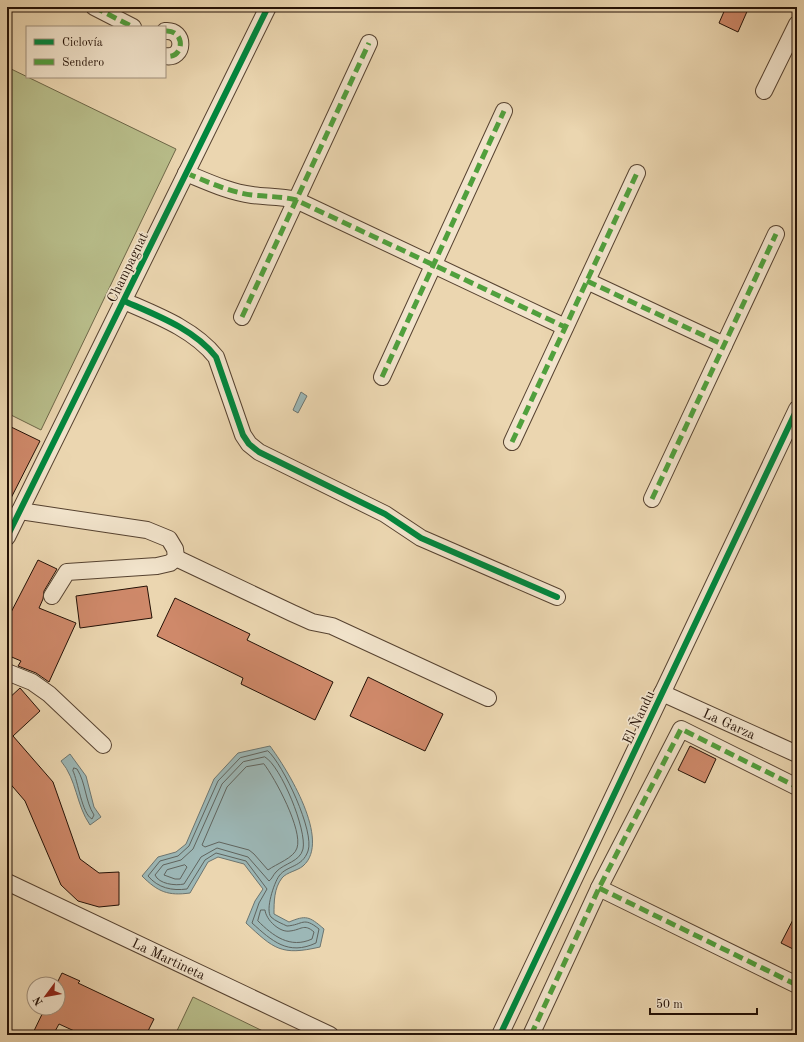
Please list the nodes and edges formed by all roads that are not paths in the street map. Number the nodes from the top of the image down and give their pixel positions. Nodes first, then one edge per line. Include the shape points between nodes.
1 (94, 7) edge
2 (268, 7) edge
3 (797, 24) edge
4 (131, 26) edge
5 (166, 31) edge
6 (369, 43) dead end
7 (166, 56) edge
8 (764, 91) dead end
9 (504, 111) dead end
10 (186, 173) junction
11 (637, 173) dead end
12 (296, 200) junction
13 (776, 234) dead end
14 (435, 264) junction
15 (587, 281) junction
16 (124, 301) junction
17 (242, 317) dead end
18 (565, 327) junction
19 (724, 345) junction
20 (382, 377) dead end
21 (797, 410) edge
22 (512, 442) dead end
23 (652, 499) dead end
24 (20, 511) junction
25 (7, 537) edge
26 (176, 558) junction
27 (52, 596) dead end
28 (557, 597) dead end
29 (7, 672) edge
30 (662, 693) junction
31 (488, 698) dead end
32 (103, 745) dead end
33 (797, 754) edge
34 (797, 787) edge
35 (7, 882) edge
36 (599, 888) junction
37 (797, 985) edge
38 (330, 1035) edge
39 (500, 1035) edge
40 (531, 1035) edge

1 - 4 street
2 - 10 street, Champagnat
3 - 8 street
5 - 7 street via 178,35 181,43 176,54
6 - 12 street
9 - 14 street
10 - 12 street via 234,192 282,196
10 - 16 street, Champagnat
11 - 15 street
12 - 14 street
12 - 17 street
13 - 19 street
14 - 18 street
14 - 20 street
15 - 18 street
15 - 19 street
16 - 24 street, Champagnat
16 - 28 street via 199,339 209,347 216,357 243,435 259,452 385,514 421,538
18 - 22 street
19 - 23 street
21 - 30 street, El Ñandu
24 - 25 street, Champagnat
24 - 26 street via 147,530 169,539 175,549
26 - 27 street via 170,563 157,566 67,572
26 - 31 street via 312,622 332,626
29 - 32 street via 32,682 49,694
30 - 33 street, La Garza
30 - 39 street, El Ñandu
34 - 36 street via 681,729
35 - 38 street, La Martineta
36 - 37 street
36 - 40 street

